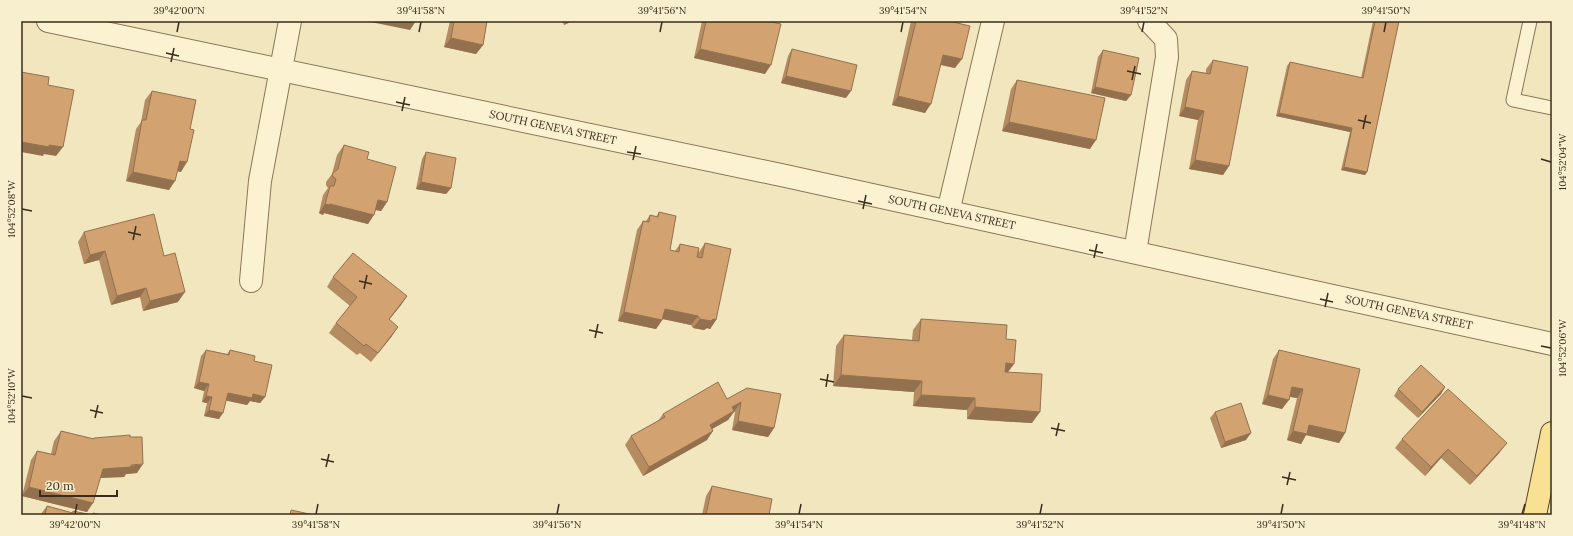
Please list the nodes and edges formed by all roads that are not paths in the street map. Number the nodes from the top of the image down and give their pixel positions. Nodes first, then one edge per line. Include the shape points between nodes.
1 (48, 21) edge
2 (290, 21) edge
3 (993, 21) edge
4 (1148, 21) edge
5 (1530, 21) edge
6 (281, 69) junction
7 (1552, 108) edge
8 (948, 212) junction
9 (1135, 252) junction
10 (251, 281) dead end
11 (1552, 344) edge
12 (1552, 434) edge
13 (1535, 515) edge

1 - 6 street, SOUTH GENEVA STREET
2 - 6 street
3 - 8 street
4 - 9 street via 1166,39 1167,57
5 - 7 lane via 1513,100
6 - 8 street, SOUTH GENEVA STREET
6 - 10 street via 260,181
8 - 9 street, SOUTH GENEVA STREET
9 - 11 street, SOUTH GENEVA STREET
12 - 13 main road

